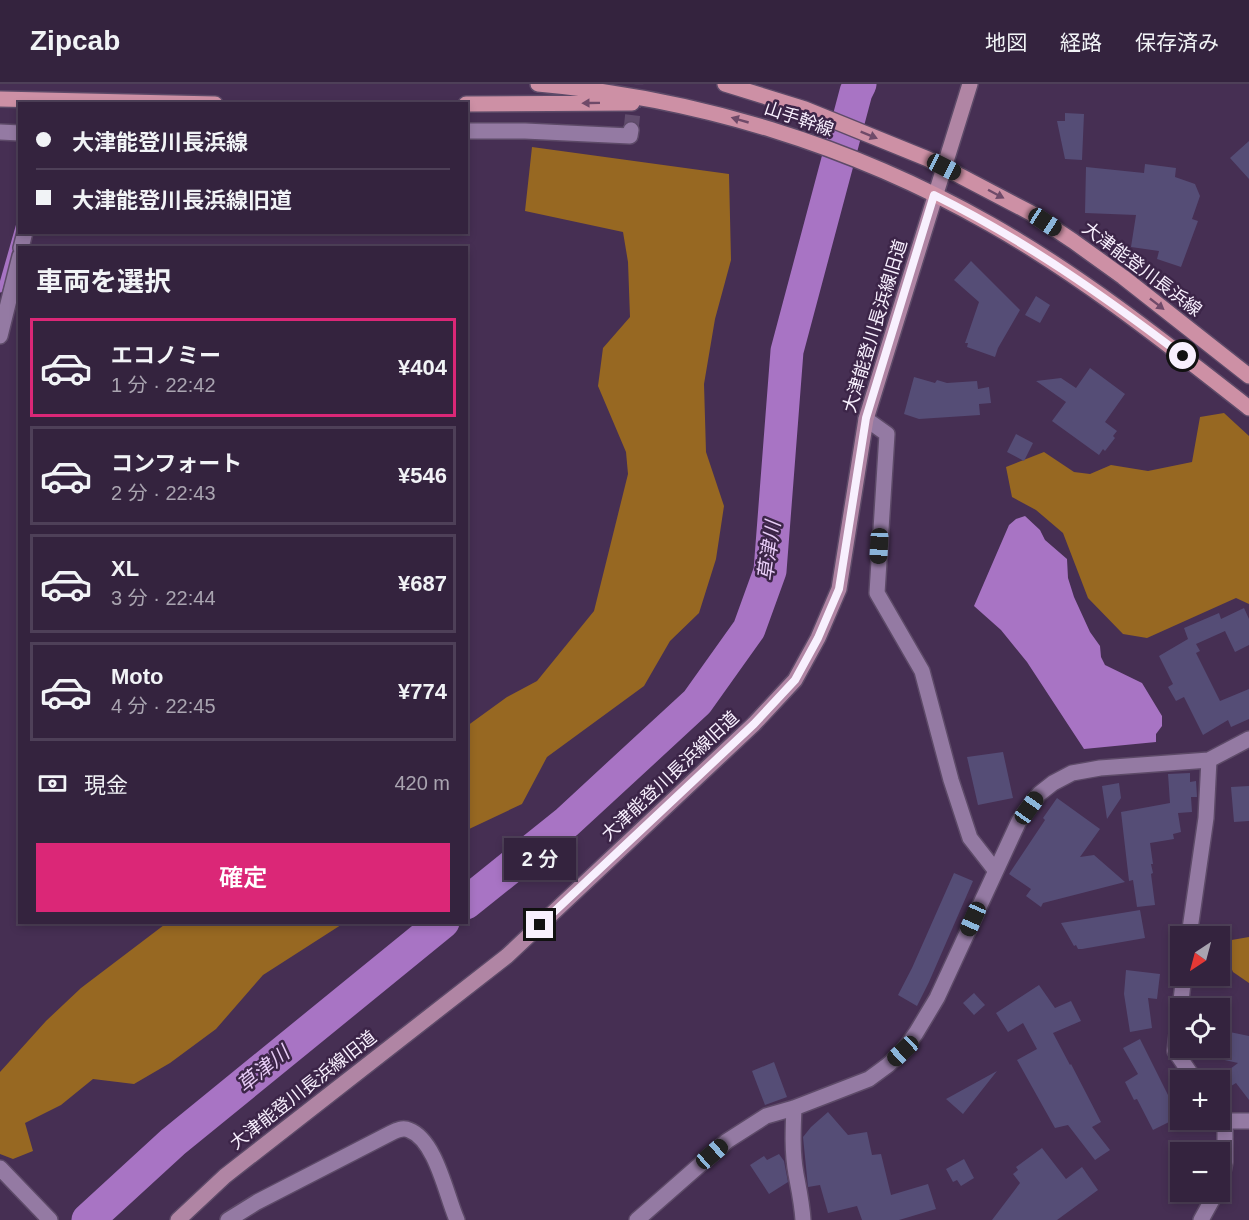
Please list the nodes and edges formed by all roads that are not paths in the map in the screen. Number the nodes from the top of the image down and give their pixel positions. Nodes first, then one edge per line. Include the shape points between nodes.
1 (538, 84) edge
2 (725, 84) edge
3 (969, 84) edge
4 (0, 99) edge
5 (129, 102) edge
6 (671, 102) junction
7 (468, 104) edge
8 (631, 130) dead end
9 (468, 131) edge
10 (0, 132) edge
11 (18, 133) edge
12 (944, 167) junction
13 (934, 195) junction
14 (18, 264) edge
15 (0, 336) edge
16 (1249, 376) edge
17 (1249, 408) edge
18 (866, 418) junction
19 (1249, 739) edge
20 (1209, 760) junction
21 (995, 870) junction
22 (1190, 926) edge
23 (1183, 986) edge
24 (1189, 1070) edge
25 (794, 1108) junction
26 (1230, 1118) edge
27 (1249, 1121) edge
28 (0, 1168) edge
29 (1211, 1202) edge
30 (50, 1220) edge
31 (178, 1220) edge
32 (228, 1220) edge
33 (457, 1220) edge
34 (637, 1220) edge
35 (803, 1220) edge
36 (1201, 1220) edge

1 - 6 main road, 山手幹線
2 -> 12 main road, 山手幹線 via 805,109
3 - 12 street, 大津能登川長浜線旧道
4 - 5 main road
6 -> 7 main road
13 -> 6 main road, 山手幹線 via 796,137
8 - 9 street via 630,136
10 - 11 street
12 - 13 street, 大津能登川長浜線旧道
12 -> 16 main road, 大津能登川長浜線 via 1031,213 1074,241
13 - 17 main road via 992,224 1083,283
13 - 18 street, 大津能登川長浜線旧道
14 - 15 street
18 - 21 street via 887,434 877,593 922,671 970,838
18 - 31 street, 大津能登川長浜線旧道 via 839,589 795,680 754,724 507,956 225,1176
19 - 20 street
20 - 21 street via 1072,773 1038,794 1019,821
20 - 22 street via 1206,818
21 - 25 street via 940,993 903,1051 869,1078
23 - 24 street via 1175,1051
25 - 34 street via 766,1116 727,1141
25 - 35 street via 793,1137
26 - 27 street
28 - 30 street
29 - 36 street
32 - 33 street via 391,1133 408,1129 427,1144

